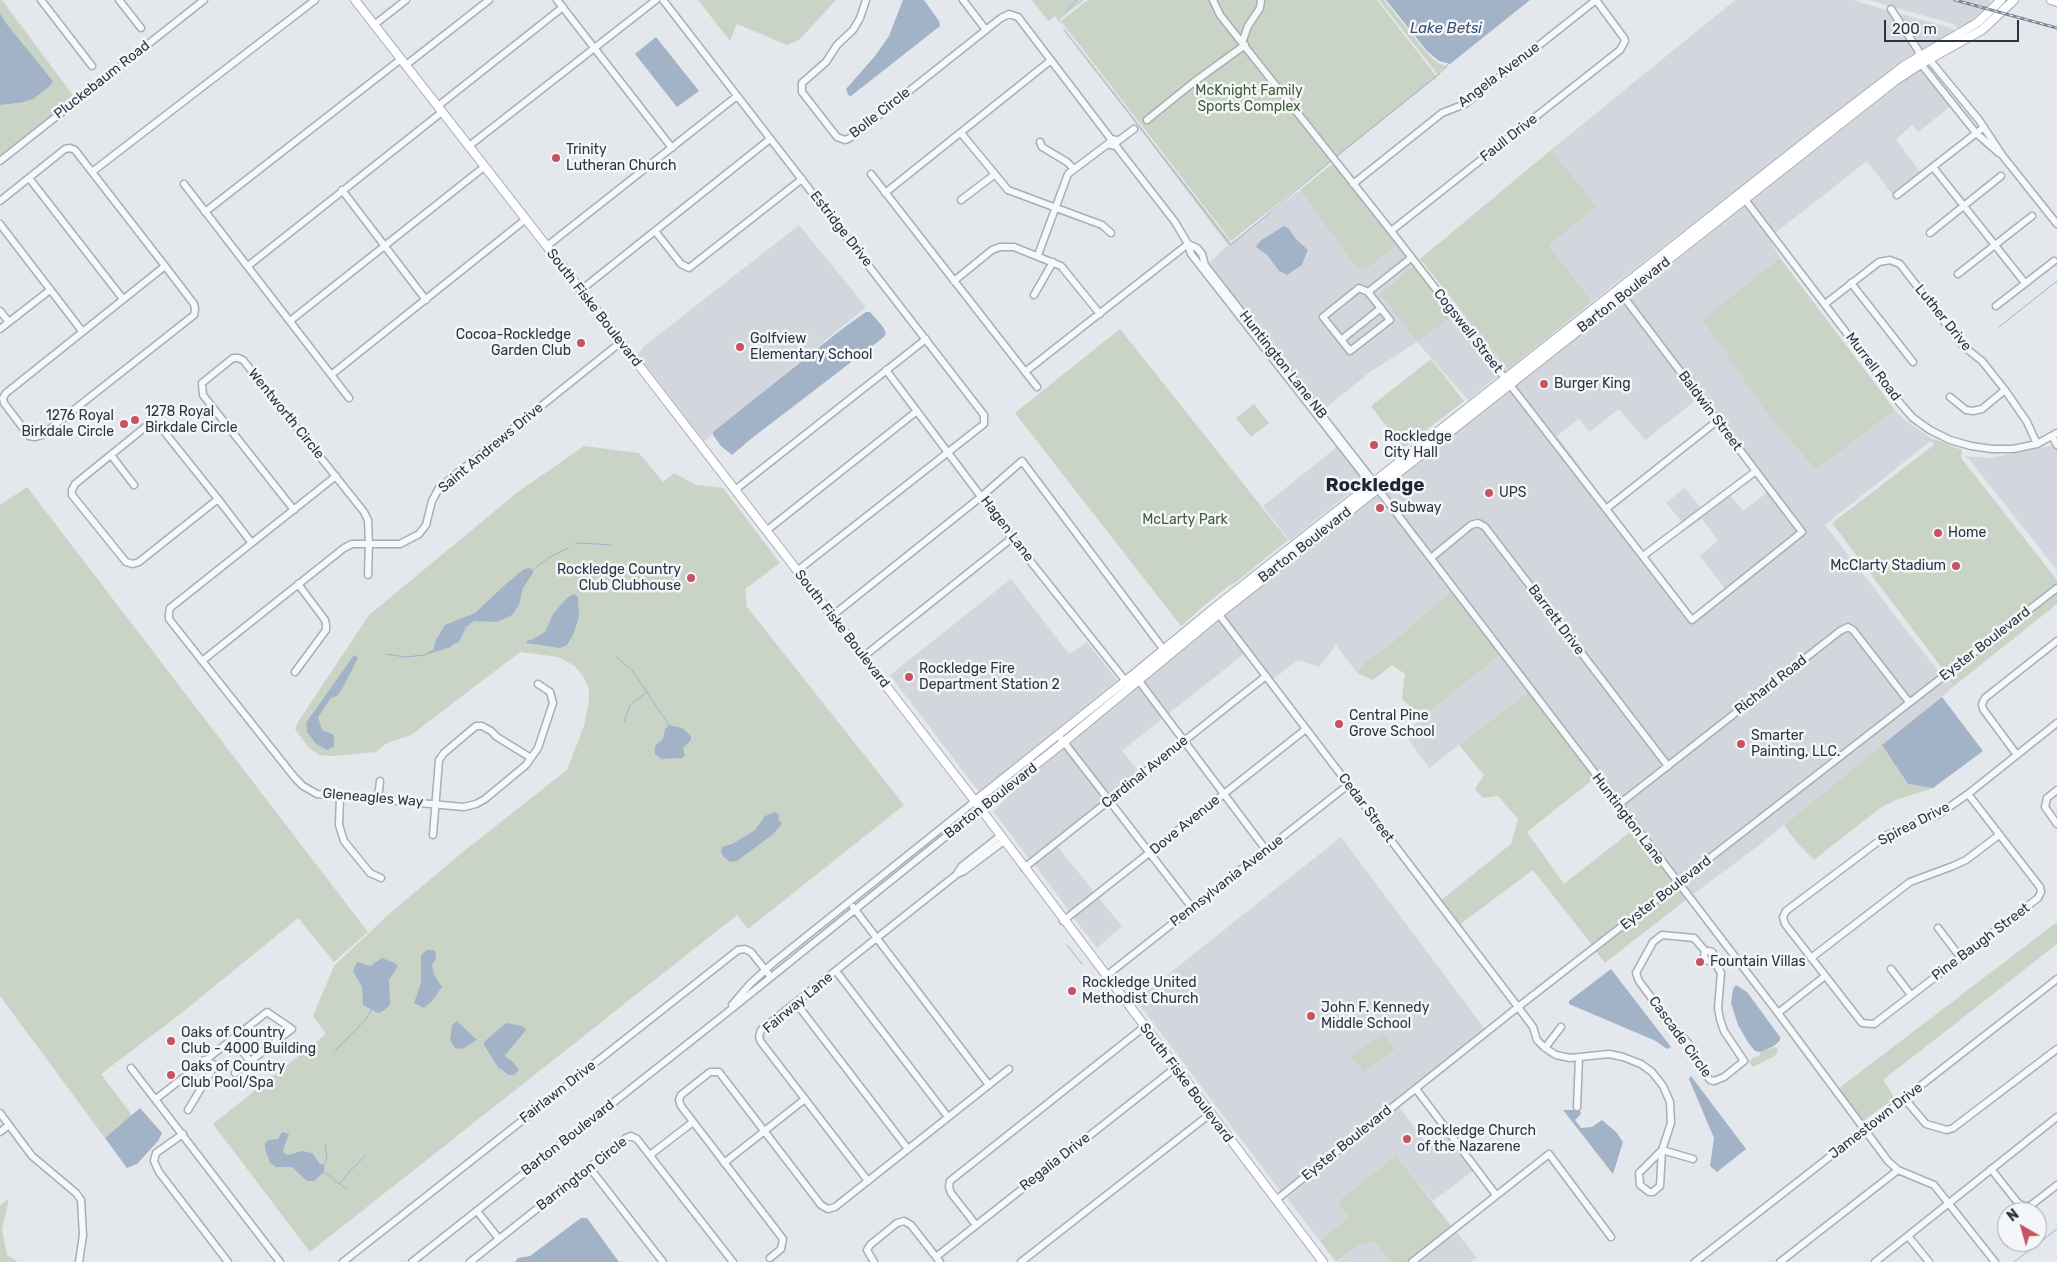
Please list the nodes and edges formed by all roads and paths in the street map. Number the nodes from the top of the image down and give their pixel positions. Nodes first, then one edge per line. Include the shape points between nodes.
1 (40, 0) edge
2 (119, 0) edge
3 (204, 0) edge
4 (315, 0) edge
5 (355, 0) edge
6 (406, 0) edge
7 (489, 0) edge
8 (557, 0) edge
9 (656, 0) edge
10 (663, 0) edge
11 (866, 0) edge
12 (963, 0) edge
13 (1213, 0) edge
14 (1262, 0) edge
15 (1596, 0) edge
16 (1993, 0) edge
17 (2001, 0) edge
18 (2014, 0) edge
19 (2051, 0) edge
20 (2057, 2) edge
21 (563, 7) junction
22 (1891, 9) dead end
23 (1990, 12) junction
24 (374, 25) junction
25 (141, 28) dead end
26 (986, 30) junction
27 (1243, 44) junction
28 (594, 48) junction
29 (1930, 59) junction
30 (1920, 60) junction
31 (1050, 61) junction
32 (403, 62) junction
33 (92, 66) dead end
34 (1873, 94) junction
35 (737, 96) junction
36 (440, 109) junction
37 (1147, 120) dead end
38 (1824, 127) junction
39 (1984, 127) junction
40 (1134, 130) dead end
41 (961, 133) junction
42 (1830, 134) junction
43 (1976, 134) junction
44 (770, 138) junction
45 (1040, 142) dead end
46 (1114, 142) junction
47 (469, 146) junction
48 (672, 148) junction
49 (2002, 155) junction
50 (0, 161) edge
51 (484, 167) junction
52 (1933, 167) junction
53 (1074, 169) junction
54 (92, 172) junction
55 (871, 174) dead end
56 (994, 175) junction
57 (2001, 176) dead end
58 (29, 178) junction
59 (802, 180) junction
60 (184, 184) dead end
61 (1353, 184) junction
62 (342, 190) junction
63 (885, 193) junction
64 (1897, 195) dead end
65 (1742, 196) junction
66 (961, 200) dead end
67 (0, 201) edge
68 (1964, 206) junction
69 (1055, 207) junction
70 (205, 212) junction
71 (2032, 216) dead end
72 (526, 219) junction
73 (0, 224) edge
74 (2057, 224) edge
75 (655, 231) junction
76 (1391, 231) junction
77 (1691, 232) junction
78 (1111, 233) dead end
79 (1930, 233) dead end
80 (384, 244) junction
81 (1188, 244) junction
82 (1994, 245) junction
83 (547, 246) junction
84 (1038, 255) junction
85 (1674, 255) junction
86 (1411, 258) junction
87 (2054, 261) dead end
88 (1053, 262) junction
89 (165, 266) junction
90 (248, 266) junction
91 (1958, 274) dead end
92 (954, 281) junction
93 (1851, 283) junction
94 (2025, 283) junction
95 (50, 290) junction
96 (581, 290) junction
97 (1368, 292) junction
98 (1620, 292) junction
99 (1034, 295) dead end
100 (123, 300) junction
101 (426, 300) junction
102 (1825, 304) junction
103 (1996, 306) dead end
104 (1381, 308) junction
105 (0, 311) edge
106 (1591, 311) junction
107 (1100, 314) junction
108 (290, 321) junction
109 (9, 322) junction
110 (1583, 327) junction
111 (1568, 328) junction
112 (0, 329) edge
113 (82, 331) junction
114 (926, 339) junction
115 (1341, 340) junction
116 (621, 342) junction
117 (1550, 353) junction
118 (1913, 362) dead end
119 (886, 370) junction
120 (1025, 372) junction
121 (331, 375) junction
122 (1504, 378) junction
123 (1037, 386) dead end
124 (1510, 386) junction
125 (2005, 390) junction
126 (1950, 397) dead end
127 (349, 398) dead end
128 (917, 412) junction
129 (1717, 421) junction
130 (1436, 432) junction
131 (2054, 435) edge
132 (1442, 440) junction
133 (2037, 444) junction
134 (2057, 445) edge
135 (948, 452) junction
136 (111, 455) junction
137 (1756, 471) junction
138 (336, 476) junction
139 (134, 485) dead end
140 (1374, 485) junction
141 (735, 490) junction
142 (982, 496) junction
143 (218, 500) junction
144 (1606, 509) junction
145 (294, 510) junction
146 (766, 531) junction
147 (1012, 538) junction
148 (251, 542) junction
149 (369, 545) junction
150 (1643, 556) junction
151 (1431, 558) junction
152 (797, 571) junction
153 (368, 575) dead end
154 (298, 584) junction
155 (2057, 588) edge
156 (1216, 611) junction
157 (832, 616) junction
158 (1692, 620) joint
159 (2057, 641) edge
160 (1164, 650) junction
161 (863, 657) junction
162 (202, 661) junction
163 (295, 672) dead end
164 (1266, 676) junction
165 (1136, 677) junction
166 (538, 684) dead end
167 (1128, 684) junction
168 (1909, 702) junction
169 (2057, 723) edge
170 (1306, 728) junction
171 (1058, 735) junction
172 (1184, 741) junction
173 (1064, 742) junction
174 (1032, 755) junction
175 (2017, 755) junction
176 (531, 758) junction
177 (1668, 766) junction
178 (1029, 770) junction
179 (380, 781) dead end
180 (1348, 784) junction
181 (2057, 790) edge
182 (1223, 794) junction
183 (1968, 794) junction
184 (340, 797) junction
185 (378, 799) junction
186 (1110, 801) junction
187 (974, 802) junction
188 (436, 804) junction
189 (1618, 805) junction
190 (980, 809) junction
191 (2057, 824) edge
192 (938, 831) junction
193 (433, 835) dead end
194 (1999, 835) junction
195 (944, 838) junction
196 (1002, 839) junction
197 (1266, 850) junction
198 (1149, 853) junction
199 (1024, 868) junction
200 (381, 878) dead end
201 (1678, 884) junction
202 (849, 902) junction
203 (1192, 909) junction
204 (854, 910) junction
205 (1063, 921) junction
206 (1938, 928) dead end
207 (876, 939) junction
208 (1724, 944) junction
209 (1711, 955) junction
210 (1811, 958) junction
211 (1961, 958) junction
212 (1891, 969) dead end
213 (765, 970) junction
214 (836, 971) junction
215 (1106, 976) junction
216 (1826, 976) junction
217 (771, 977) junction
218 (2057, 979) edge
219 (1911, 995) junction
220 (796, 1003) junction
221 (1518, 1007) junction
222 (724, 1013) junction
223 (1778, 1013) junction
224 (1867, 1024) joint
225 (1144, 1027) junction
226 (1561, 1027) dead end
227 (232, 1038) junction
228 (1545, 1048) junction
229 (2057, 1049) edge
230 (1579, 1058) junction
231 (204, 1060) junction
232 (251, 1062) junction
233 (131, 1068) dead end
234 (1175, 1068) junction
235 (1009, 1069) dead end
236 (236, 1073) dead end
237 (989, 1085) junction
238 (1416, 1089) junction
239 (1904, 1098) junction
240 (156, 1099) junction
241 (805, 1099) junction
242 (1577, 1107) dead end
243 (188, 1110) dead end
244 (0, 1113) edge
245 (1210, 1114) junction
246 (948, 1117) junction
247 (2057, 1117) edge
248 (693, 1122) junction
249 (9, 1125) junction
250 (1865, 1129) junction
251 (764, 1131) junction
252 (0, 1132) edge
253 (183, 1134) junction
254 (908, 1149) junction
255 (1662, 1150) junction
256 (650, 1155) junction
257 (1693, 1159) dead end
258 (724, 1163) junction
259 (590, 1167) junction
260 (1991, 1169) junction
261 (1898, 1170) junction
262 (868, 1181) junction
263 (2057, 1185) edge
264 (1496, 1195) junction
265 (1276, 1200) junction
266 (1948, 1202) junction
267 (477, 1210) junction
268 (976, 1225) junction
269 (1908, 1236) junction
270 (1611, 1237) dead end
271 (499, 1239) junction
272 (770, 1258) dead end
273 (938, 1259) edge
274 (79, 1262) edge
275 (228, 1262) edge
276 (280, 1262) edge
277 (342, 1262) edge
278 (412, 1262) edge
279 (470, 1262) edge
280 (663, 1262) edge
281 (733, 1262) edge
282 (874, 1262) edge
283 (1021, 1262) edge
284 (1323, 1262) edge
285 (1412, 1262) edge
286 (1695, 1262) edge
287 (1780, 1262) edge
288 (1875, 1262) edge
289 (1929, 1262) edge
290 (1995, 1262) edge

1 - 33 street
2 - 25 street
3 - 50 street, Pluckebaum Road
4 - 54 street
5 - 24 main road, South Fiske Boulevard
6 - 24 street
7 - 32 street
8 - 21 street
9 - 28 street
10 - 35 street, Estridge Drive
11 - 26 street, Bolle Circle via 853,30 826,62 804,79 800,88 841,139 850,138
12 - 26 street
13 - 27 street, Cogswell Street via 1220,15
14 - 27 street via 1248,26
15 - 61 street, Angela Avenue via 1465,104 1442,113
15 - 76 street, Faull Drive via 1622,34 1625,41 1620,50
16 - 23 main road
17 - 23 main road, Barton Boulevard
18 - 29 main road, Barton Boulevard via 1982,30
19 - 20 main road
21 - 28 street
21 - 36 street
22 - 30 street via 1918,50
23 - 30 main road, Barton Boulevard
24 - 32 main road, South Fiske Boulevard
26 - 31 street, Bolle Circle via 1007,15 1018,17
27 - 37 street
27 - 61 street, Cogswell Street
28 - 47 street
28 - 48 street
29 - 30 main road, Barton Boulevard
29 - 39 street
30 - 34 main road, Barton Boulevard
30 - 43 street
31 - 41 street
31 - 46 street
32 - 36 main road, South Fiske Boulevard
32 - 70 street
34 - 38 main road, Barton Boulevard
34 - 42 main road, Barton Boulevard
35 - 44 street, Estridge Drive
35 - 48 street
36 - 47 main road, South Fiske Boulevard
36 - 62 street
38 - 42 main road
38 - 65 main road, Barton Boulevard
39 - 43 street
39 - 49 street
40 - 46 street
41 - 56 street
41 - 63 street
42 - 65 main road, Barton Boulevard
43 - 49 street
43 - 52 street
44 - 59 street, Estridge Drive
44 - 75 street
45 - 53 street via 1042,147
46 - 53 street
46 - 81 street
47 - 51 main road, South Fiske Boulevard
48 - 83 street
49 - 74 street
51 - 72 main road, South Fiske Boulevard
51 - 80 street
52 - 64 street
52 - 68 street
53 - 69 street via 1068,174
54 - 58 street via 76,150 70,148
54 - 89 street
55 - 63 street
56 - 66 street
56 - 69 street via 1008,190
57 - 68 street
58 - 67 street
58 - 100 street
59 - 75 street via 689,268 681,264
59 - 114 street, Estridge Drive
60 - 70 street
61 - 76 street, Cogswell Street
62 - 80 street
62 - 90 street
63 - 92 street
65 - 77 main road, Barton Boulevard
65 - 85 main road, Barton Boulevard
65 - 102 street, Murrell Road
68 - 79 street
68 - 82 street
69 - 78 street via 1102,224
69 - 84 street
70 - 90 street
71 - 82 street
72 - 83 main road, South Fiske Boulevard
72 - 101 street
73 - 95 street
75 - 96 street
76 - 86 street, Cogswell Street
77 - 85 main road via 1675,248
77 - 98 main road, Barton Boulevard
80 - 101 street
80 - 108 street
81 - 107 street
81 - 140 street, Huntington Lane NB via 1202,254 1205,265
82 - 91 street
82 - 94 street
83 - 96 main road, South Fiske Boulevard
84 - 88 street
84 - 92 street via 1014,247 1000,247
85 - 98 main road, Barton Boulevard
86 - 97 street
86 - 122 street, Cogswell Street
87 - 94 street
88 - 99 street
88 - 107 street via 1066,270
89 - 100 street
89 - 113 street via 194,304 194,315 42,435 29,436 3,398
90 - 108 street
92 - 120 street
93 - 102 street, Luther Drive
93 - 118 street
93 - 125 street, Luther Drive via 1879,262 1890,260 1900,264 1963,346 1982,361
94 - 103 street
95 - 109 street
95 - 113 street
96 - 116 main road, South Fiske Boulevard
97 - 104 street
97 - 115 street via 1359,288 1323,316
98 - 106 main road, Barton Boulevard
98 - 110 main road, Barton Boulevard
98 - 129 street, Baldwin Street
100 - 113 street
101 - 121 street
102 - 133 street, Murrell Road via 1899,402 1930,430 1957,442 1992,449
104 - 115 street
104 - 115 street via 1390,320 1350,351
105 - 109 street
106 - 110 main road
106 - 111 main road, Barton Boulevard
107 - 120 street
108 - 121 street
109 - 112 street
110 - 117 main road, Barton Boulevard
111 - 117 main road via 1551,347
111 - 122 main road, Barton Boulevard
114 - 119 street
114 - 135 street, Estridge Drive via 984,415 984,424
116 - 141 main road, South Fiske Boulevard
116 - 149 street, Saint Andrews Drive via 439,488 426,525 419,534 400,544
117 - 124 main road, Barton Boulevard
119 - 128 street, Hagen Lane
119 - 141 street
120 - 123 street
121 - 127 street
122 - 124 street, Cogswell Street
122 - 130 main road, Barton Boulevard
124 - 132 main road, Barton Boulevard
124 - 144 street, Cogswell Street
125 - 126 street via 1973,411 1966,410
125 - 133 street, Luther Drive via 2027,422
128 - 135 street, Hagen Lane
128 - 146 street
129 - 137 street, Baldwin Street
129 - 144 street
130 - 132 main road
130 - 140 main road, Barton Boulevard
131 - 133 street, Murrell Road
131 - 134 street
132 - 140 main road, Barton Boulevard
135 - 142 street, Hagen Lane
135 - 152 street
136 - 139 street
136 - 143 street via 149,424 155,424
136 - 143 street via 75,484 72,495 126,562 139,562
137 - 150 street
137 - 158 street, Baldwin Street via 1802,532
138 - 145 street
138 - 145 street, Wentworth Circle via 243,360 233,358 202,383 202,395
138 - 149 street, Wentworth Circle via 368,520
140 - 151 street, Huntington Lane
140 - 156 main road, Barton Boulevard
141 - 146 main road, South Fiske Boulevard
142 - 147 street, Hagen Lane
142 - 157 street
142 - 160 street via 1022,462
143 - 148 street
144 - 150 street, Cogswell Street
145 - 148 street
146 - 152 main road, South Fiske Boulevard
147 - 161 street
147 - 167 street, Hagen Lane
148 - 162 street, Gleneagles Way via 170,608 169,619
149 - 153 street, Wentworth Circle
149 - 154 street, Saint Andrews Drive via 352,544 344,548
150 - 158 street, Cogswell Street
151 - 177 street, Barrett Drive via 1471,525 1478,523 1485,527
151 - 189 street, Huntington Lane
152 - 157 main road, South Fiske Boulevard
154 - 162 street, Saint Andrews Drive
154 - 163 street via 325,620 326,630
155 - 168 street, Eyster Boulevard
156 - 160 main road, Barton Boulevard
156 - 164 street, Cedar Street
156 - 165 main road, Barton Boulevard
157 - 161 main road, South Fiske Boulevard
159 - 175 street via 1985,698 1982,704 1983,710
160 - 165 main road, Barton Boulevard
161 - 187 main road, South Fiske Boulevard
162 - 184 street, Gleneagles Way via 303,786 317,794
164 - 170 street, Cedar Street
164 - 172 street, Cardinal Avenue
165 - 167 main road, Barton Boulevard
165 - 172 street
166 - 176 street, Gleneagles Way via 550,692 554,703 538,748
167 - 171 main road, Barton Boulevard
167 - 173 main road, Barton Boulevard
168 - 177 street, Richard Road via 1848,627
168 - 201 street, Eyster Boulevard
169 - 175 street, Spirea Drive
170 - 180 street, Cedar Street
170 - 182 street, Dove Avenue
171 - 173 street
171 - 174 main road, Barton Boulevard
172 - 182 street
172 - 186 street, Cardinal Avenue
173 - 178 main road, Barton Boulevard
173 - 186 street
174 - 178 main road
174 - 187 main road, Barton Boulevard
175 - 183 street, Spirea Drive
176 - 188 street, Gleneagles Way via 476,804 464,807
176 - 188 street via 491,731 476,726 440,760
177 - 189 street, Richard Road
178 - 190 main road, Barton Boulevard
179 - 185 street
180 - 197 street, Pennsylvania Avenue
180 - 221 street, Cedar Street
181 - 191 street via 2047,798 2044,807
182 - 197 street
182 - 198 street, Dove Avenue
183 - 194 street, Pine Baugh Street
183 - 210 street, Spirea Drive via 1939,814 1887,835 1786,911 1783,917 1785,924
184 - 185 street, Gleneagles Way
184 - 200 street via 339,825 344,841 370,873
185 - 188 street, Gleneagles Way
186 - 198 street
186 - 199 street, Cardinal Avenue
187 - 190 main road, South Fiske Boulevard
187 - 192 street, Barton Boulevard
188 - 193 street
189 - 201 street, Huntington Lane
190 - 195 street, Barton Boulevard
190 - 196 main road, South Fiske Boulevard
192 - 195 street
192 - 202 street, Barton Boulevard
194 - 210 street via 1960,863 1910,882
194 - 211 street, Pine Baugh Street via 2041,892 2038,898
195 - 204 street, Barton Boulevard
196 - 199 main road, South Fiske Boulevard
196 - 207 street, Fairway Lane
197 - 203 street, Pennsylvania Avenue
198 - 203 street
198 - 205 street, Dove Avenue
199 - 205 main road, South Fiske Boulevard
201 - 208 street, Huntington Lane
201 - 221 street, Eyster Boulevard
202 - 204 street
202 - 213 street, Barton Boulevard
203 - 215 street, Pennsylvania Avenue
204 - 207 street
204 - 217 street, Barton Boulevard
205 - 215 main road, South Fiske Boulevard
206 - 211 street
207 - 214 street, Fairway Lane
207 - 237 street
208 - 209 street
208 - 223 street, Huntington Lane
209 - 209 street, Cascade Circle via 1694,938 1662,935 1653,942 1636,973 1638,982 1689,1044 1699,1066 1714,1082 1724,1078 1744,1060 1720,1019 1721,974
210 - 216 street, Spirea Drive
211 - 219 street, Pine Baugh Street
212 - 219 street
213 - 217 street, Fairlawn Drive
213 - 222 street, Barton Boulevard
213 - 277 street, Fairlawn Drive via 751,952 738,950
214 - 220 street, Fairway Lane
214 - 246 street
215 - 225 main road, South Fiske Boulevard
216 - 223 street
216 - 224 street, Spirea Drive via 1862,1023
217 - 222 street, Barton Boulevard
218 - 239 street, Jamestown Drive
219 - 224 street, Pine Baugh Street via 1874,1024
220 - 241 street, Fairway Lane via 761,1030 759,1037
220 - 254 street
221 - 228 street, Cedar Street
221 - 238 street, Eyster Boulevard
222 - 267 street, Barton Boulevard
223 - 250 street, Huntington Lane
225 - 234 main road, South Fiske Boulevard
225 - 268 street via 950,1181 951,1193
226 - 228 street
227 - 231 street
227 - 232 street
227 - 232 street via 267,1012 292,1029
228 - 230 street via 1556,1055
229 - 239 street via 1947,1130 1926,1124
230 - 242 street
230 - 255 street via 1609,1054 1641,1064 1652,1072 1670,1102 1671,1123
231 - 240 street
231 - 243 street via 215,1065
232 - 236 street
233 - 240 street
234 - 245 main road, South Fiske Boulevard
234 - 268 street, Regalia Drive
235 - 237 street
237 - 246 street
238 - 264 street
238 - 265 street, Eyster Boulevard
239 - 250 street, Jamestown Drive
240 - 253 street
241 - 251 street
241 - 262 street, Fairway Lane
244 - 249 street
245 - 265 main road, South Fiske Boulevard
245 - 283 street
246 - 254 street
247 - 260 street
248 - 251 street via 681,1106 681,1094 710,1072 719,1072
248 - 256 street
248 - 258 street
249 - 252 street
249 - 274 street via 36,1160 81,1200 83,1235
250 - 261 street, Huntington Lane
250 - 286 street, Jamestown Drive
251 - 258 street
251 - 262 street via 821,1205 828,1209
253 - 275 street via 156,1153 154,1161
253 - 276 street
254 - 262 street
255 - 255 street via 1660,1186 1649,1192 1640,1184 1638,1173
255 - 257 street
256 - 259 street, Barrington Circle via 631,1136
256 - 281 street, Barrington Circle
258 - 272 street via 783,1239 781,1249
259 - 271 street, Barrington Circle
259 - 280 street
260 - 263 street via 2024,1206 2030,1206
260 - 266 street
261 - 266 street, Huntington Lane via 1934,1185
261 - 287 street
264 - 270 street via 1549,1154
264 - 285 street
265 - 284 main road, South Fiske Boulevard
266 - 269 street
266 - 290 street, Huntington Lane
267 - 271 street
267 - 278 street, Barton Boulevard
268 - 273 street, Regalia Drive
269 - 288 street
269 - 289 street
271 - 279 street, Barrington Circle
273 - 282 street via 911,1225 904,1221 870,1244 867,1250

